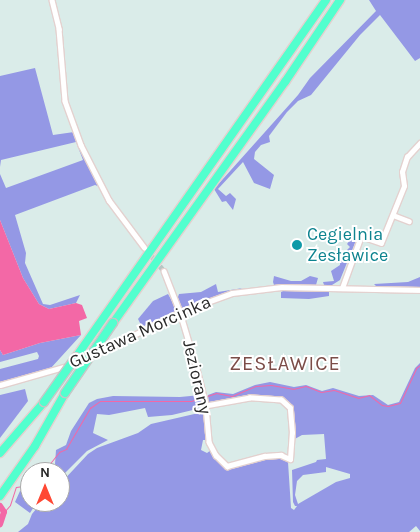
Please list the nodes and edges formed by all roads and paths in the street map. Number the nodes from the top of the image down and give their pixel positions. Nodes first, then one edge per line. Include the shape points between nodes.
1 (52, 0) edge
2 (326, 0) edge
3 (340, 0) edge
4 (420, 143) edge
5 (393, 215) junction
6 (409, 221) dead end
7 (144, 247) tunnel mouth
8 (164, 271) tunnel mouth
9 (342, 288) junction
10 (420, 290) edge
11 (180, 312) junction
12 (0, 385) edge
13 (206, 406) junction
14 (2, 450) edge
15 (0, 496) edge

1 - 7 street via 59,29 65,101 81,146 109,200
2 - 14 highway, bridge via 44,402
3 - 15 highway, bridge via 113,323
4 - 5 street via 407,157 402,172 404,186
5 - 6 street
5 - 9 street via 382,244 361,236
8 - 11 street, Jeziorany
9 - 10 street, Gustawa Morcinka
9 - 11 street, Gustawa Morcinka via 250,290 213,299
11 - 12 street, Gustawa Morcinka via 77,363
11 - 13 street, Jeziorany
13 - 13 street, Jeziorany via 250,398 281,400 290,408 290,459 281,455 227,466 222,463 209,442

